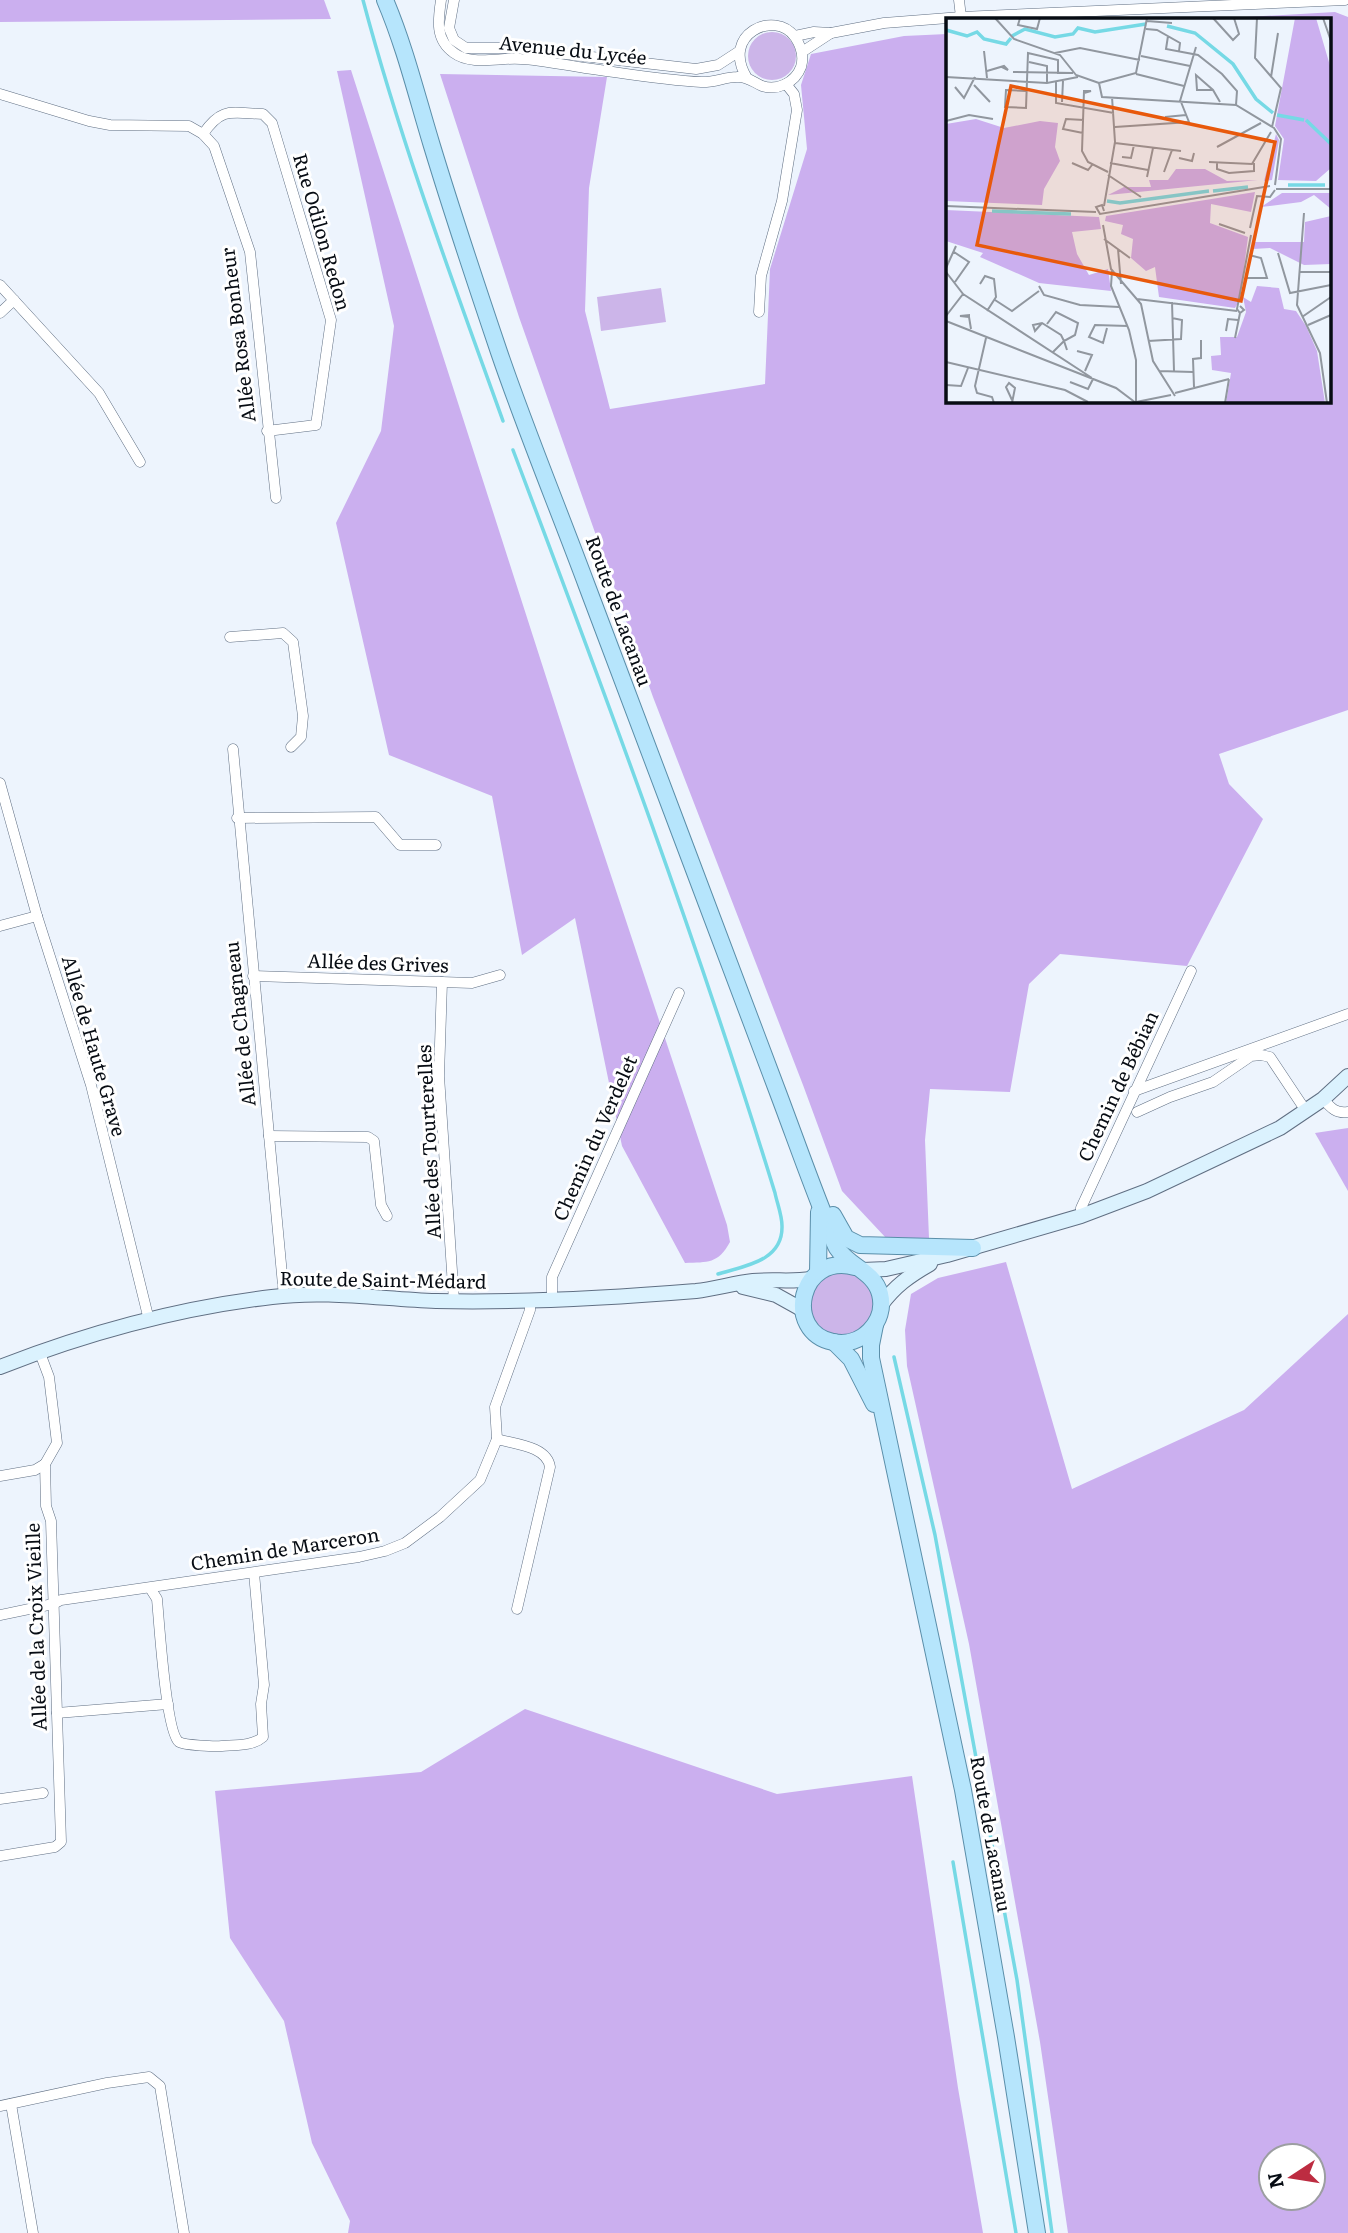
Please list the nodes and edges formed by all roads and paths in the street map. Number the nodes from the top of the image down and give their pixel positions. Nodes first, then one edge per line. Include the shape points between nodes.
1 (385, 0) edge
2 (391, 0) edge
3 (441, 0) edge
4 (454, 0) edge
5 (959, 0) edge
6 (1345, 0) edge
7 (1148, 4) edge
8 (961, 17) junction
9 (946, 18) edge
10 (948, 18) edge
11 (396, 26) junction
12 (831, 33) junction
13 (795, 36) junction
14 (738, 52) junction
15 (803, 52) junction
16 (747, 78) junction
17 (786, 84) junction
18 (0, 94) edge
19 (203, 134) junction
20 (0, 285) edge
21 (14, 300) junction
22 (759, 312) dead end
23 (0, 313) edge
24 (267, 431) junction
25 (140, 462) dead end
26 (276, 498) dead end
27 (230, 637) dead end
28 (291, 747) dead end
29 (233, 749) dead end
30 (0, 783) edge
31 (237, 818) junction
32 (436, 845) dead end
33 (37, 916) junction
34 (0, 926) edge
35 (1191, 971) dead end
36 (500, 975) dead end
37 (253, 976) junction
38 (442, 982) junction
39 (678, 993) dead end
40 (1348, 1014) edge
41 (1348, 1076) edge
42 (1134, 1091) junction
43 (1323, 1099) junction
44 (785, 1111) junction
45 (1306, 1111) junction
46 (1137, 1112) dead end
47 (1348, 1112) edge
48 (269, 1136) junction
49 (818, 1206) junction
50 (387, 1216) dead end
51 (1081, 1216) junction
52 (973, 1248) junction
53 (947, 1255) junction
54 (859, 1268) junction
55 (815, 1275) junction
56 (732, 1285) junction
57 (284, 1296) junction
58 (552, 1299) junction
59 (530, 1300) junction
60 (454, 1301) junction
61 (881, 1305) junction
62 (803, 1310) junction
63 (149, 1320) junction
64 (874, 1325) junction
65 (834, 1342) junction
66 (40, 1353) junction
67 (0, 1367) edge
68 (497, 1439) junction
69 (889, 1446) junction
70 (44, 1464) junction
71 (0, 1476) edge
72 (254, 1573) junction
73 (149, 1588) junction
74 (53, 1604) junction
75 (517, 1609) dead end
76 (0, 1615) edge
77 (168, 1704) junction
78 (57, 1713) junction
79 (43, 1793) dead end
80 (0, 1799) edge
81 (0, 1856) edge
82 (11, 2104) junction
83 (0, 2106) edge
84 (33, 2233) edge
85 (184, 2233) edge
86 (1037, 2233) edge

1 - 11 main road, Route de Lacanau
2 - 11 main road, Route de Lacanau
3 - 16 street, Avenue du Lycée via 440,36 453,53 466,59 521,59 702,82
4 - 14 street, Avenue du Lycée via 449,28 454,40 466,48 514,48 696,69 718,65
5 - 8 street
6 - 7 street
7 - 8 street
8 - 10 street
9 - 12 street
11 - 44 main road, Route de Lacanau via 500,355
12 - 13 street
12 - 15 street
13 - 14 street via 782,28 758,27 746,36
13 - 15 street
14 - 16 street
15 - 17 street via 799,71
16 - 17 street via 770,87
17 - 22 street via 797,110 782,201 761,276
18 - 19 street via 89,121 189,126
19 - 24 street, Allée Rosa Bonheur via 214,146 250,252
19 - 24 street, Rue Odilon Redon via 215,117 226,113 262,114 272,123 331,320 316,425
20 - 21 street
21 - 23 street
21 - 25 street via 99,393
24 - 26 street, Allée Rosa Bonheur
27 - 28 street via 284,633 293,642 303,716 301,737
29 - 31 street, Allée de Chagneau
30 - 33 street, Allée de Haute Grave
31 - 32 street via 376,817 400,845
31 - 37 street, Allée de Chagneau
33 - 34 street
33 - 63 street, Allée de Haute Grave via 91,1084
35 - 42 street, Chemin de Bébian
36 - 38 street, Allée des Grives via 472,983
37 - 38 street, Allée des Grives
37 - 48 street, Allée de Chagneau
38 - 60 street, Allée des Tourterelles via 439,1076
39 - 58 street, Chemin du Verdelet via 552,1277
40 - 42 street
41 - 43 street
42 - 51 street, Chemin de Bébian
43 - 45 street
43 - 47 street via 1340,1113
44 - 49 main road, Route de Lacanau
44 - 52 main road via 840,1229 853,1243
45 - 46 street via 1270,1057 1261,1055 1251,1056 1213,1082
45 - 51 street via 1241,1148
48 - 50 street via 374,1141 381,1205
48 - 57 street, Allée de Chagneau
49 - 54 main road, Route de Lacanau via 837,1248
49 - 55 main road, Route de Lacanau
51 - 52 street
52 - 53 street
53 - 54 street via 886,1269
53 - 61 street via 908,1276
54 - 55 main road via 836,1265
54 - 61 main road, Route de Lacanau via 876,1283
55 - 56 street, Route de Saint-Médard via 796,1281
55 - 62 main road, Route de Lacanau via 804,1294
56 - 58 street, Route de Saint-Médard
56 - 62 street, Route de Saint-Médard via 776,1295
57 - 60 street, Route de Saint-Médard
57 - 63 street, Route de Saint-Médard
58 - 59 street, Route de Saint-Médard
59 - 60 street, Route de Saint-Médard
59 - 68 street, Chemin de Marceron via 495,1407
61 - 64 main road, Route de Lacanau
62 - 65 main road, Route de Lacanau via 817,1335
63 - 66 street, Route de Saint-Médard
64 - 65 main road via 858,1340
64 - 69 main road, Route de Lacanau via 871,1358
65 - 69 main road, Route de Lacanau via 860,1373
66 - 67 street, Route de Saint-Médard
66 - 70 street, Allée de la Croix Vieille via 49,1377 57,1443
68 - 72 street, Chemin de Marceron via 480,1480 405,1543 385,1552
68 - 75 street via 536,1450 551,1467
69 - 86 main road, Route de Lacanau via 963,1790
70 - 71 street
70 - 74 street, Allée de la Croix Vieille
72 - 73 street, Chemin de Marceron
72 - 77 street via 264,1685 263,1737 257,1743 216,1747 178,1741
73 - 74 street, Chemin de Marceron
73 - 77 street via 157,1599
74 - 76 street, Chemin de Marceron
74 - 78 street, Allée de la Croix Vieille
77 - 78 street
78 - 81 street, Allée de la Croix Vieille via 61,1842 55,1847
79 - 80 street
82 - 83 street
82 - 84 street
82 - 85 street via 149,2077 160,2086

